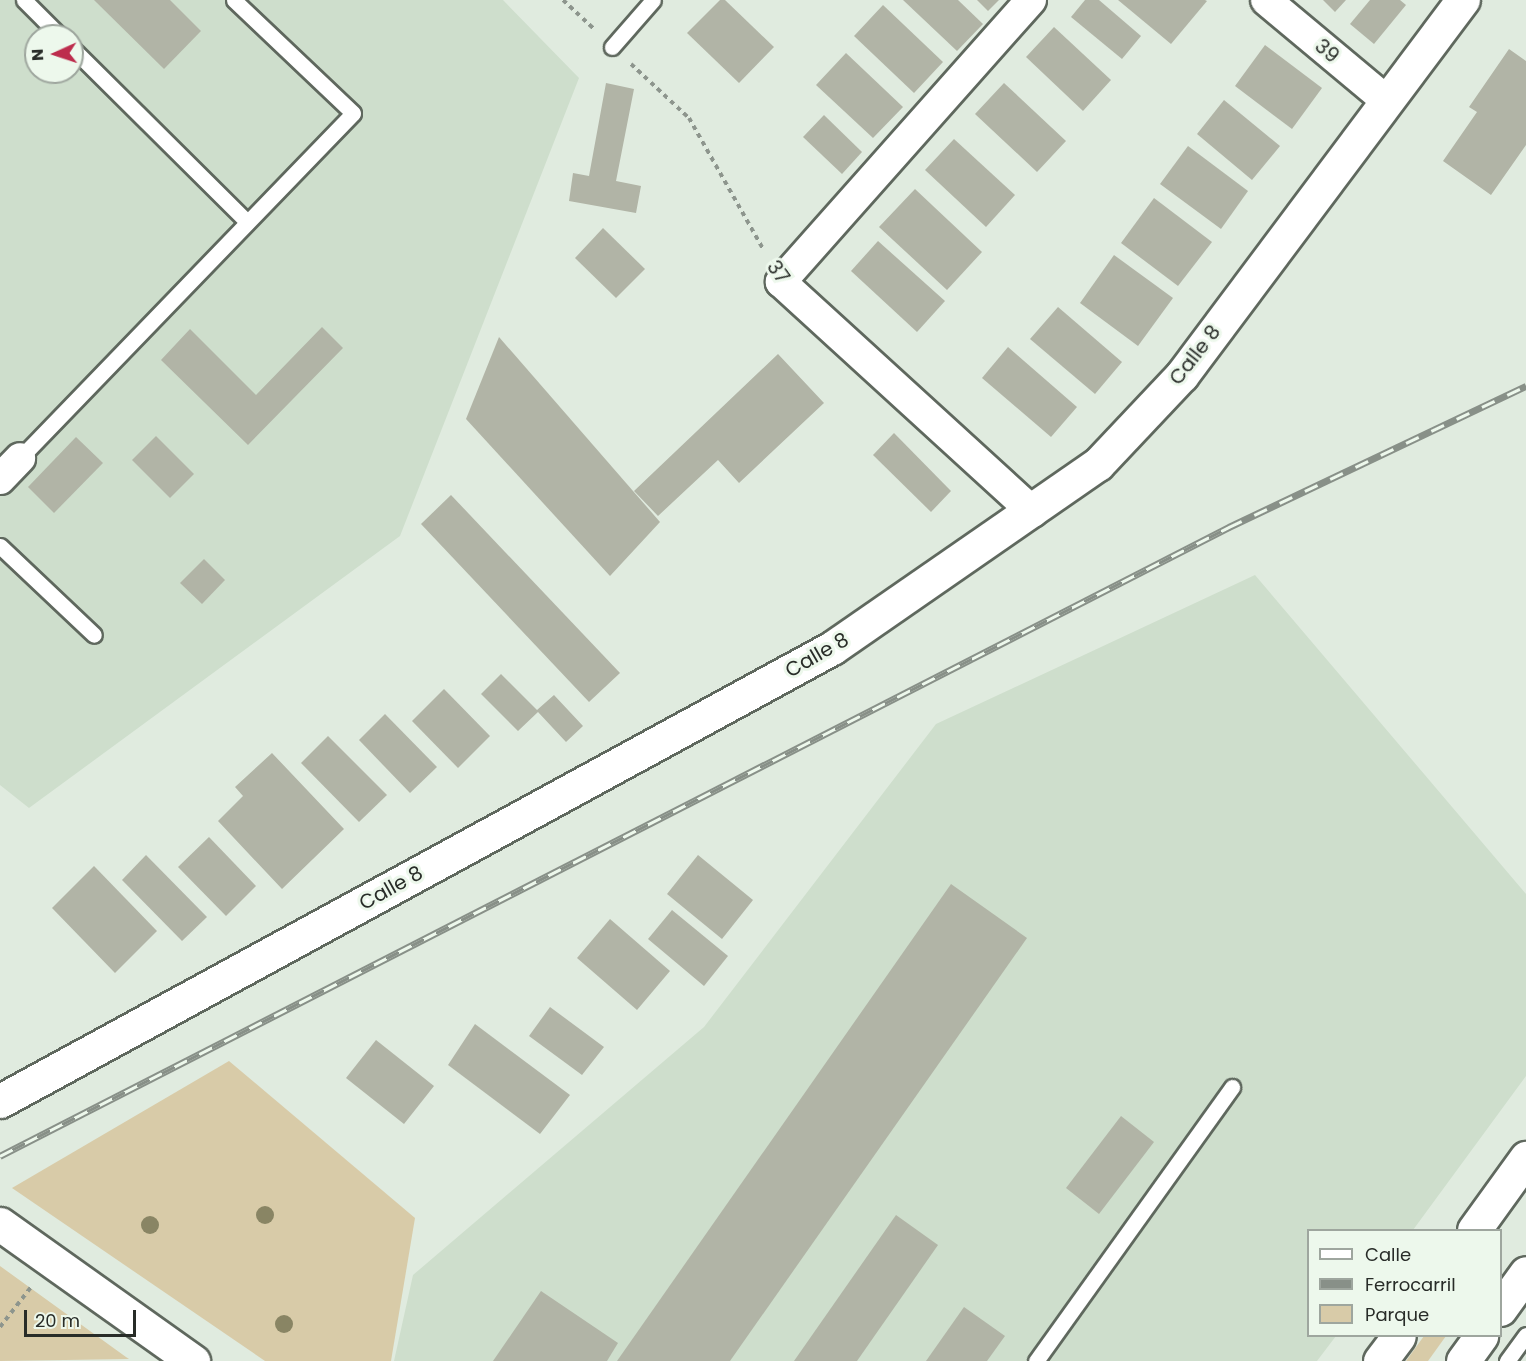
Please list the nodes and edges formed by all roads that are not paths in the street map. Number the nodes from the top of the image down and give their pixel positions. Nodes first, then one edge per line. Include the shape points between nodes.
1 (24, 0) edge
2 (234, 0) edge
3 (652, 0) edge
4 (1031, 0) edge
5 (1266, 0) edge
6 (1463, 0) edge
7 (48, 24) edge
8 (612, 47) road end
9 (84, 60) edge
10 (1388, 102) junction
11 (247, 222) junction
12 (10, 468) edge
13 (1033, 512) junction
14 (0, 546) edge
15 (94, 635) dead end
16 (1232, 1087) dead end
17 (0, 1101) edge
18 (1526, 1158) edge
19 (0, 1224) edge
20 (1475, 1229) edge
21 (1526, 1335) edge
22 (1398, 1337) edge
23 (1480, 1337) edge
24 (176, 1356) edge
25 (1036, 1361) edge
26 (1380, 1361) edge
27 (1463, 1361) edge
28 (1507, 1361) edge

1 - 7 lane
2 - 11 lane via 353,113
3 - 8 lane
4 - 13 street, 37 via 781,282
5 - 10 street, 39
6 - 10 street, Calle 8
9 - 11 lane
10 - 13 street, Calle 8 via 1182,375 1098,464
11 - 12 lane
13 - 17 street, Calle 8 via 832,648
14 - 15 lane
16 - 25 lane
18 - 20 street
19 - 24 street
21 - 28 lane
22 - 26 street
23 - 27 street

